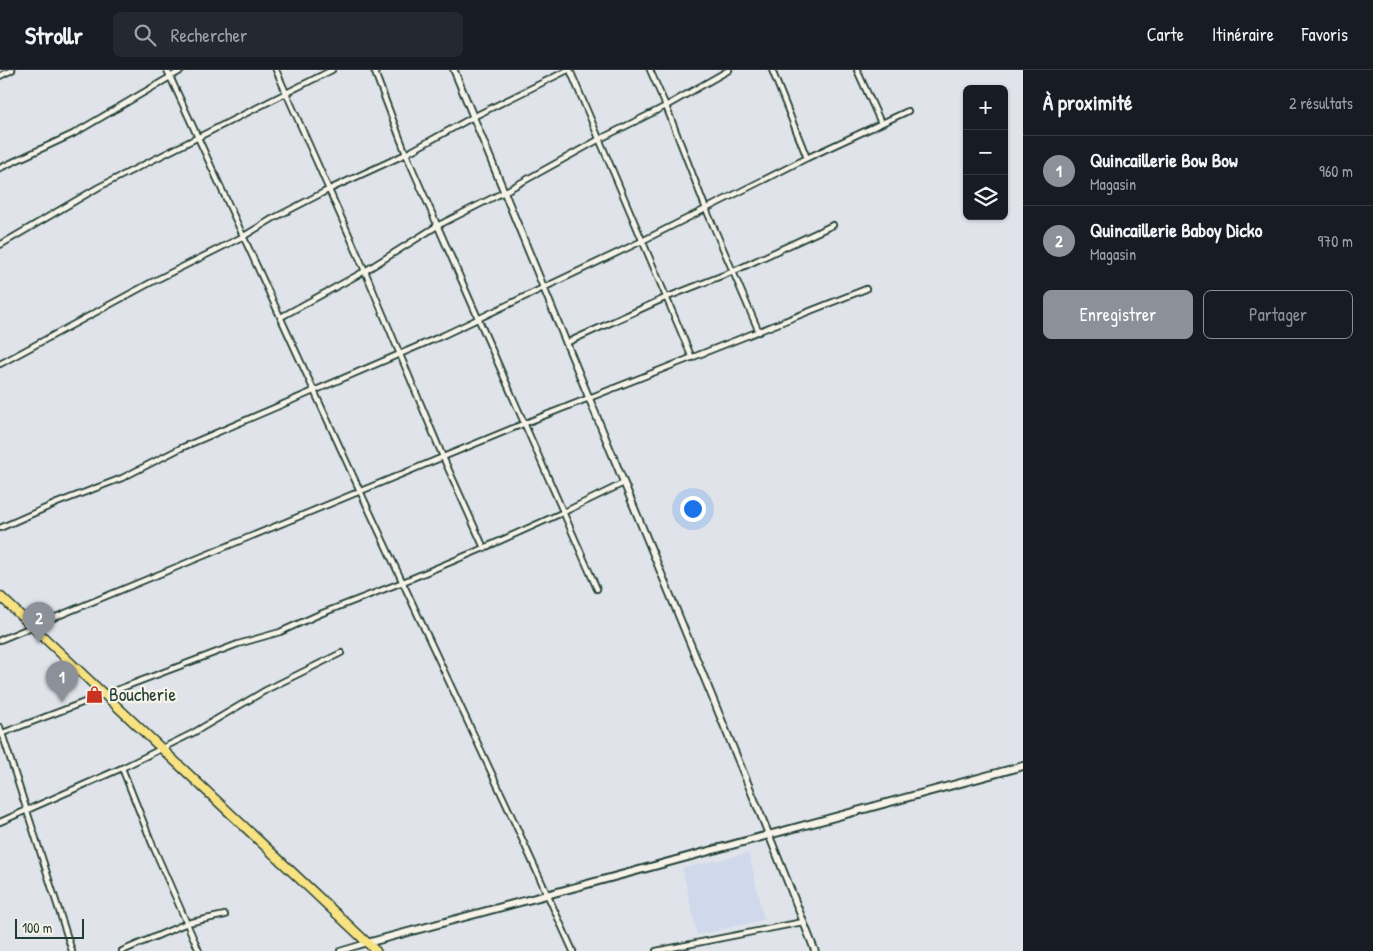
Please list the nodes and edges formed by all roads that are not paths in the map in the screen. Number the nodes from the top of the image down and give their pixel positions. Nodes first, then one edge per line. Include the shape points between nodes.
1 (12, 70) edge
2 (167, 70) edge
3 (182, 70) edge
4 (276, 70) edge
5 (332, 70) edge
6 (374, 70) edge
7 (454, 70) edge
8 (569, 70) edge
9 (650, 70) edge
10 (729, 70) edge
11 (772, 70) edge
12 (858, 70) edge
13 (0, 76) edge
14 (170, 77) junction
15 (287, 92) junction
16 (666, 106) junction
17 (908, 111) dead end
18 (474, 117) junction
19 (881, 123) junction
20 (199, 138) junction
21 (598, 140) junction
22 (406, 154) junction
23 (806, 158) junction
24 (0, 168) edge
25 (330, 190) junction
26 (504, 192) junction
27 (706, 210) junction
28 (833, 225) dead end
29 (437, 226) junction
30 (244, 236) junction
31 (642, 241) junction
32 (0, 245) edge
33 (366, 270) junction
34 (734, 271) junction
35 (544, 288) junction
36 (866, 289) dead end
37 (666, 298) junction
38 (281, 317) junction
39 (477, 319) junction
40 (759, 332) junction
41 (566, 343) junction
42 (399, 354) junction
43 (692, 358) junction
44 (0, 364) edge
45 (315, 390) junction
46 (589, 397) junction
47 (524, 424) junction
48 (443, 457) junction
49 (624, 483) junction
50 (360, 491) junction
51 (564, 512) junction
52 (0, 528) edge
53 (484, 548) junction
54 (403, 582) junction
55 (597, 589) dead end
56 (0, 596) edge
57 (32, 626) junction
58 (0, 640) edge
59 (341, 653) dead end
60 (105, 695) junction
61 (0, 726) edge
62 (1, 733) edge
63 (161, 748) junction
64 (1023, 766) edge
65 (122, 768) junction
66 (26, 810) junction
67 (0, 822) edge
68 (769, 835) junction
69 (548, 895) junction
70 (225, 915) dead end
71 (803, 922) junction
72 (187, 923) junction
73 (367, 943) junction
74 (72, 951) edge
75 (122, 951) edge
76 (200, 951) edge
77 (340, 951) edge
78 (376, 951) edge
79 (573, 951) edge
80 (656, 951) edge
81 (815, 951) edge

1 - 13 street
2 - 14 street
3 - 14 street
4 - 15 street
5 - 15 street
6 - 22 street
7 - 18 street
8 - 18 street
8 - 21 street
9 - 16 street
10 - 16 street
11 - 23 street
12 - 19 street
14 - 20 street
14 - 24 street via 73,134
15 - 20 street
15 - 25 street
16 - 21 street
16 - 27 street
17 - 19 street
18 - 22 street
18 - 26 street
19 - 23 street
20 - 30 street
20 - 32 street via 99,188
21 - 26 street
21 - 31 street
22 - 25 street
22 - 29 street
23 - 27 street
25 - 30 street
25 - 33 street
26 - 29 street
26 - 35 street
27 - 31 street
27 - 34 street
28 - 34 street
29 - 33 street
29 - 39 street
30 - 38 street
30 - 44 street
31 - 35 street
31 - 37 street
33 - 38 street
33 - 42 street
34 - 37 street
34 - 40 street
35 - 39 street
35 - 41 street
36 - 40 street
37 - 41 street
37 - 43 street
38 - 45 street
39 - 42 street
39 - 47 street
40 - 43 street
41 - 46 street
42 - 45 street
42 - 48 street
43 - 46 street
45 - 50 street
45 - 52 street via 181,448 122,478
46 - 47 street
46 - 49 street
47 - 48 street
47 - 51 street
48 - 50 street
48 - 53 street
49 - 51 street
49 - 68 street
50 - 54 street
50 - 57 street
51 - 53 street
51 - 55 street
53 - 54 street
54 - 60 street via 280,632 238,644
54 - 69 street
56 - 57 highway
57 - 58 street
57 - 60 highway
59 - 63 street
60 - 62 street
60 - 63 highway
61 - 62 street
62 - 66 street
63 - 65 street
63 - 73 highway
64 - 68 main road
65 - 66 street
65 - 72 street
66 - 67 street
66 - 74 street
68 - 69 main road
68 - 71 street
69 - 73 main road
69 - 79 street
70 - 72 street
71 - 80 street
71 - 81 street
72 - 75 street
72 - 76 street
73 - 77 street
73 - 78 highway

